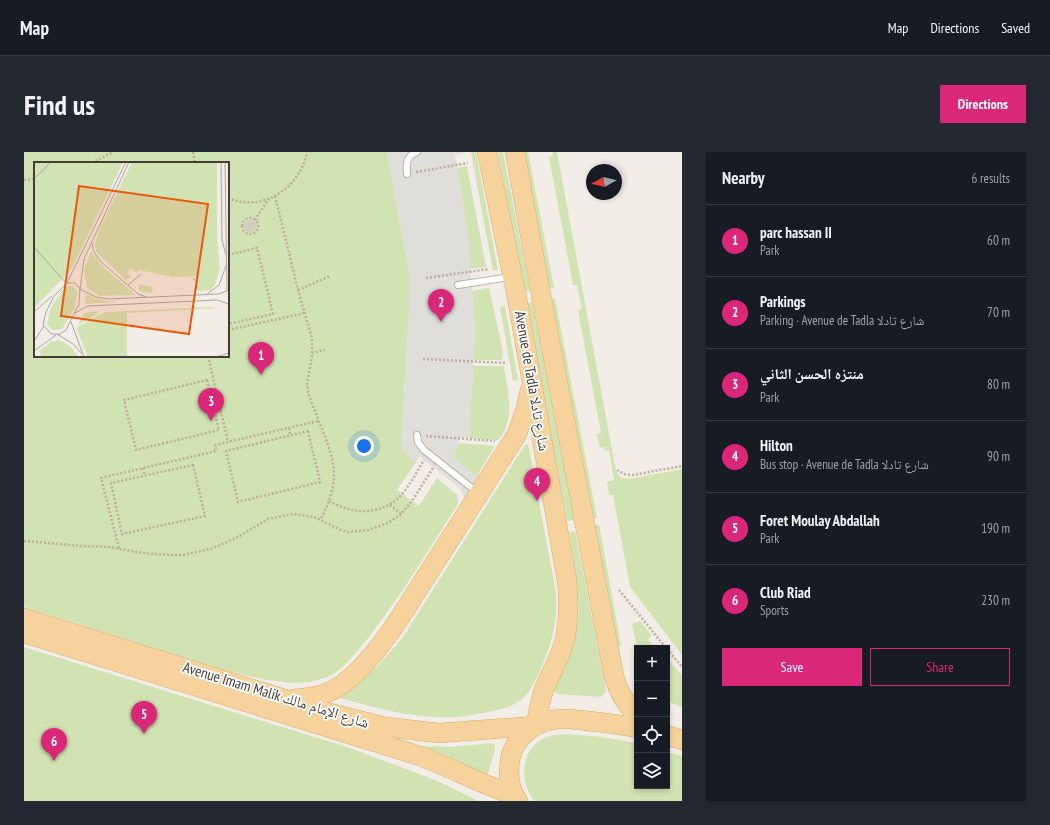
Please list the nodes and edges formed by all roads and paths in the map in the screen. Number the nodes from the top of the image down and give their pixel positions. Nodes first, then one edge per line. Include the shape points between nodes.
1 (113, 152) edge
2 (193, 152) edge
3 (306, 152) edge
4 (416, 152) edge
5 (487, 152) edge
6 (515, 152) edge
7 (94, 162) edge
8 (195, 162) edge
9 (468, 163) dead end
10 (407, 174) joint
11 (34, 179) edge
12 (24, 180) edge
13 (275, 196) junction
14 (229, 198) edge
15 (269, 198) junction
16 (255, 220) junction
17 (229, 255) edge
18 (489, 269) dead end
19 (330, 276) dead end
20 (512, 277) junction
21 (426, 278) dead end
22 (458, 285) dead end
23 (298, 290) junction
24 (305, 313) junction
25 (229, 324) edge
26 (229, 330) edge
27 (325, 350) dead end
28 (312, 353) junction
29 (208, 357) edge
30 (423, 359) dead end
31 (507, 363) dead end
32 (531, 379) junction
33 (214, 381) junction
34 (208, 382) junction
35 (318, 421) junction
36 (289, 428) junction
37 (417, 435) joint
38 (290, 436) junction
39 (228, 442) junction
40 (500, 442) dead end
41 (428, 453) junction
42 (438, 461) junction
43 (682, 466) edge
44 (143, 468) junction
45 (617, 470) dead end
46 (145, 476) junction
47 (480, 493) junction
48 (329, 502) junction
49 (390, 505) junction
50 (401, 514) junction
51 (321, 519) junction
52 (24, 541) edge
53 (119, 548) junction
54 (619, 590) dead end
55 (24, 618) edge
56 (24, 633) edge
57 (665, 645) edge
58 (670, 652) edge
59 (682, 667) edge
60 (288, 700) junction
61 (634, 711) edge
62 (535, 726) junction
63 (634, 727) edge
64 (670, 737) edge
65 (682, 740) edge
66 (515, 799) edge

1 - 7 path
2 - 8 path
3 - 13 path via 298,176
4 - 10 lane via 406,163
5 - 20 main road, Avenue de Tadla شارع تادلا
6 - 61 main road, Avenue de Tadla شارع تادلا via 614,676 626,702
9 - 10 path
11 - 12 path
13 - 15 path
13 - 23 path
14 - 15 path via 250,202
15 - 16 path
16 - 16 path via 245,219 241,225 243,232 249,235 256,232 258,226
17 - 25 path via 257,248 273,314
18 - 21 path
19 - 23 path
20 - 22 lane
20 - 32 main road, Avenue de Tadla شارع تادلا
23 - 24 path
24 - 26 path
24 - 28 path via 312,338
27 - 28 path
28 - 35 path via 308,392
29 - 33 path
30 - 31 path
32 - 47 main road via 526,408 517,434
32 - 62 main road, Avenue de Tadla شارع تادلا via 569,600 564,640 545,688
33 - 34 path
33 - 39 path
34 - 34 path via 219,430 136,450 124,400 207,380
35 - 36 path
35 - 48 path via 334,466
36 - 38 path
36 - 39 path
37 - 40 path
37 - 41 lane via 421,447
38 - 38 path via 308,431 320,482 238,502 226,451
39 - 44 path via 215,445 216,451
41 - 42 lane
41 - 49 path via 402,494
42 - 47 lane
42 - 50 path
43 - 45 path via 633,475
44 - 46 path
44 - 53 path via 101,478
46 - 46 path via 193,465 204,516 122,534 111,483
47 - 60 main road via 382,644 340,685 311,697
48 - 49 path via 344,509 360,511 376,510
48 - 51 path
49 - 50 path
50 - 51 path via 378,527 357,532 341,530
51 - 53 path via 300,514 277,517 258,524 226,544 184,555 156,555
52 - 53 path
54 - 57 path
55 - 60 main road, Avenue Imam Malik شارع الإمام مالك
56 - 66 main road, Avenue Imam Malik شارع الإمام مالك via 420,756 496,788
58 - 59 path
60 - 62 main road, Avenue Imam Malik شارع الإمام مالك via 366,723 418,732 459,733
62 - 63 main road via 552,719 570,719 610,722
62 - 66 main road via 524,734 511,756 510,782
64 - 65 main road

